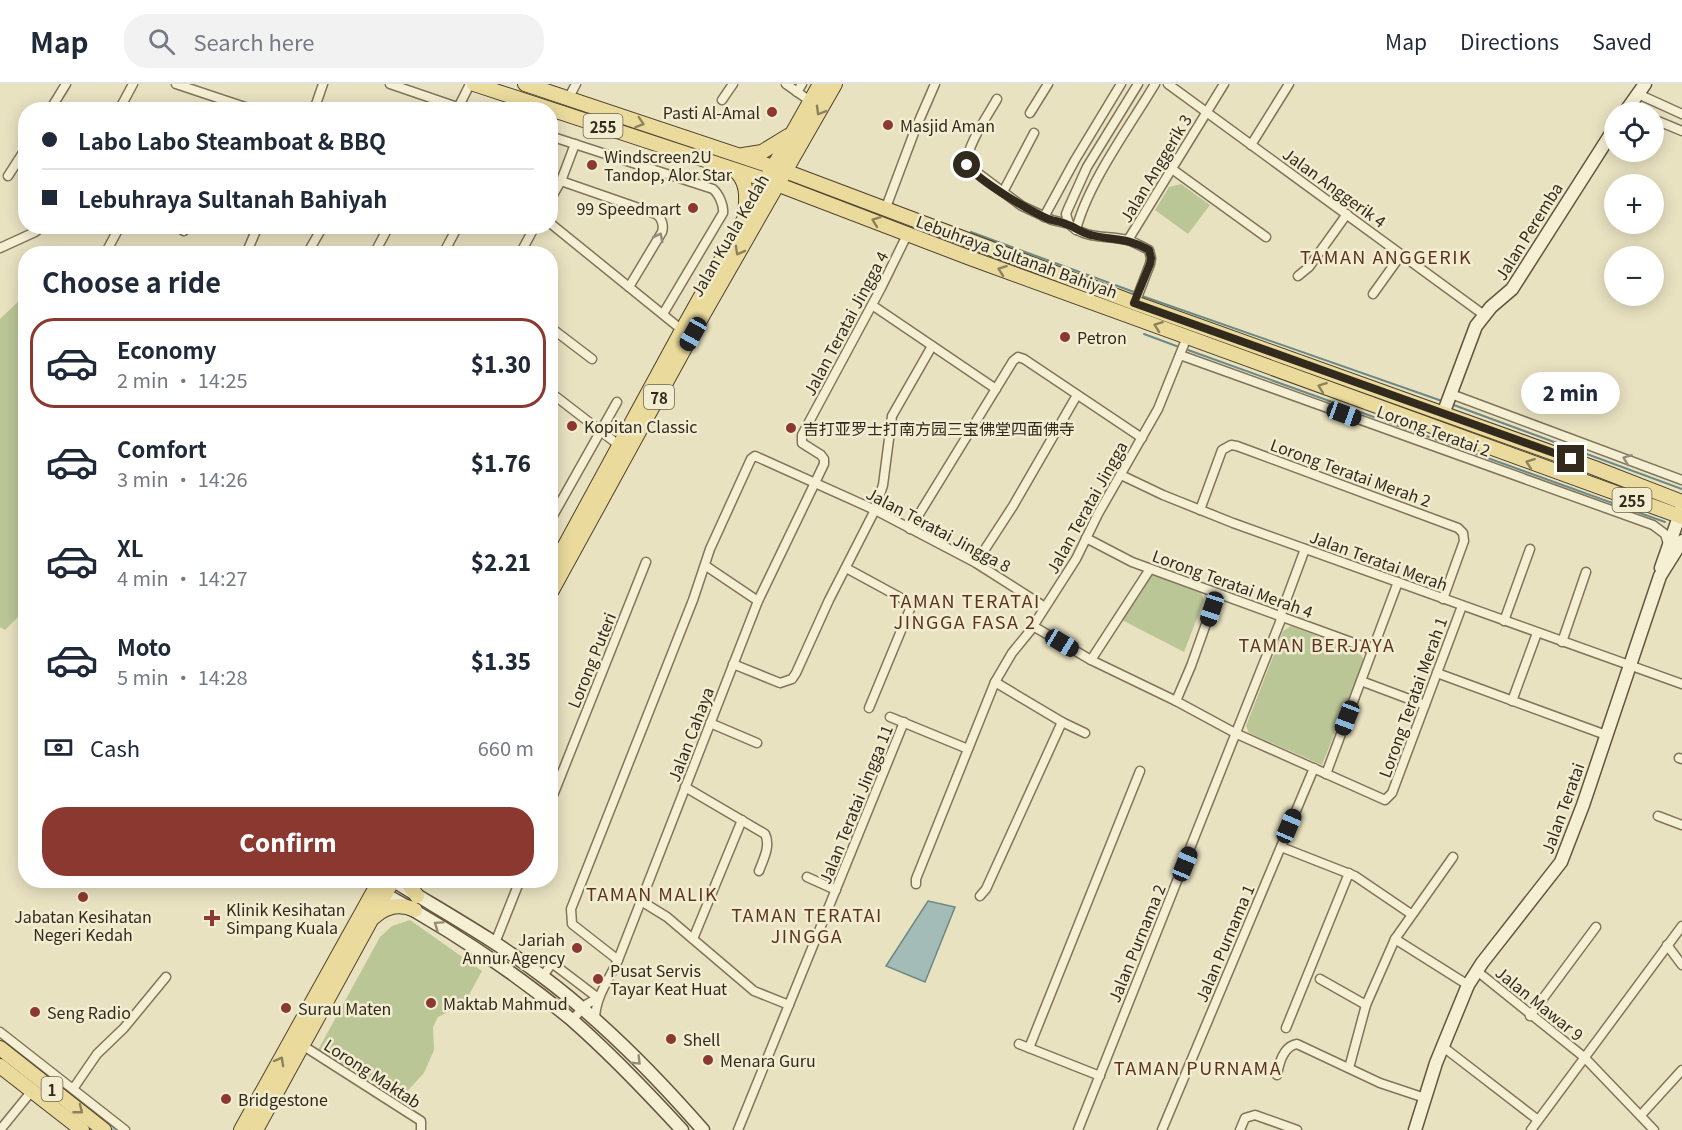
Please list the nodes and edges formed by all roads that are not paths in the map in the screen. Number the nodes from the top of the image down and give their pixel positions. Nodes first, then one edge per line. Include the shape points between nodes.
1 (66, 84) edge
2 (133, 84) edge
3 (176, 84) edge
4 (323, 84) edge
5 (390, 84) edge
6 (472, 84) edge
7 (525, 84) edge
8 (576, 84) edge
9 (732, 84) edge
10 (786, 84) edge
11 (820, 84) edge
12 (836, 84) edge
13 (935, 84) edge
14 (1121, 84) edge
15 (1138, 84) edge
16 (1155, 84) edge
17 (1168, 84) edge
18 (1224, 84) edge
19 (1289, 84) edge
20 (1046, 85) edge
21 (799, 88) edge
22 (1641, 89) edge
23 (568, 99) junction
24 (997, 99) dead end
25 (722, 100) dead end
26 (55, 102) edge
27 (123, 102) edge
28 (230, 102) edge
29 (317, 102) edge
30 (441, 102) edge
31 (464, 102) edge
32 (523, 102) edge
33 (810, 102) junction
34 (1668, 108) junction
35 (1207, 112) junction
36 (1030, 113) dead end
37 (558, 114) edge
38 (1682, 114) edge
39 (1664, 118) edge
40 (1664, 124) edge
41 (1682, 132) edge
42 (1034, 133) dead end
43 (798, 135) junction
44 (558, 139) edge
45 (575, 144) junction
46 (1251, 145) junction
47 (1604, 145) edge
48 (739, 156) junction
49 (18, 160) edge
50 (1075, 160) junction
51 (1087, 167) junction
52 (732, 169) junction
53 (779, 169) junction
54 (1172, 169) junction
55 (8, 176) dead end
56 (1099, 177) junction
57 (561, 181) junction
58 (772, 182) junction
59 (558, 186) edge
60 (824, 186) junction
61 (1003, 192) junction
62 (807, 195) junction
63 (768, 200) junction
64 (885, 210) junction
65 (1347, 214) junction
66 (1044, 217) junction
67 (744, 218) junction
68 (1072, 227) junction
69 (558, 229) edge
70 (908, 233) junction
71 (30, 234) edge
72 (1266, 237) dead end
73 (1128, 240) junction
74 (2, 244) edge
75 (995, 251) junction
76 (1401, 255) junction
77 (1298, 276) dead end
78 (1035, 282) junction
79 (629, 287) junction
80 (1373, 294) dead end
81 (872, 306) junction
82 (1132, 309) junction
83 (663, 314) junction
84 (1484, 315) junction
85 (682, 330) junction
86 (558, 333) edge
87 (1187, 337) junction
88 (932, 346) junction
89 (678, 350) junction
90 (1180, 355) junction
91 (592, 359) dead end
92 (996, 389) junction
93 (1077, 394) junction
94 (558, 398) edge
95 (617, 402) dead end
96 (1447, 403) junction
97 (600, 432) junction
98 (1142, 438) junction
99 (620, 447) junction
100 (1121, 475) junction
101 (1682, 480) edge
102 (815, 483) junction
103 (1682, 502) edge
104 (558, 507) edge
105 (874, 510) junction
106 (1200, 510) junction
107 (1681, 514) edge
108 (910, 529) junction
109 (1086, 538) junction
110 (1682, 541) edge
111 (1668, 544) junction
112 (1305, 549) junction
113 (1530, 549) dead end
114 (558, 559) edge
115 (646, 562) dead end
116 (976, 562) junction
117 (706, 566) junction
118 (846, 568) junction
119 (1150, 569) junction
120 (1586, 572) dead end
121 (1660, 576) junction
122 (558, 579) edge
123 (1398, 582) junction
124 (1217, 593) junction
125 (1443, 599) junction
126 (758, 601) junction
127 (1462, 606) junction
128 (1045, 607) junction
129 (1281, 616) junction
130 (1504, 621) junction
131 (1033, 626) junction
132 (1537, 633) junction
133 (1562, 642) junction
134 (1373, 650) junction
135 (1091, 660) junction
136 (733, 664) junction
137 (1629, 666) junction
138 (1437, 673) junction
139 (1361, 681) junction
140 (995, 682) junction
141 (1682, 684) edge
142 (1176, 701) junction
143 (1512, 701) junction
144 (1425, 705) junction
145 (869, 708) dead end
146 (890, 717) dead end
147 (904, 722) junction
148 (1062, 722) junction
149 (710, 723) junction
150 (1085, 733) dead end
151 (1237, 734) junction
152 (1606, 735) junction
153 (757, 743) dead end
154 (968, 749) junction
155 (1314, 768) junction
156 (1140, 771) dead end
157 (1326, 774) junction
158 (558, 783) edge
159 (685, 787) junction
160 (1658, 816) dead end
161 (742, 820) junction
162 (1682, 825) edge
163 (1281, 847) junction
164 (1453, 857) dead end
165 (759, 871) dead end
166 (1349, 873) junction
167 (807, 877) dead end
168 (916, 884) dead end
169 (377, 888) edge
170 (378, 888) edge
171 (382, 888) edge
172 (400, 888) edge
173 (409, 888) edge
174 (517, 888) edge
175 (836, 890) junction
176 (980, 896) dead end
177 (640, 901) junction
178 (416, 903) junction
179 (1411, 915) junction
180 (373, 918) junction
181 (1682, 926) edge
182 (1596, 927) dead end
183 (693, 939) junction
184 (1395, 939) junction
185 (495, 943) junction
186 (1667, 945) junction
187 (618, 960) junction
188 (1682, 965) edge
189 (1477, 972) junction
190 (543, 976) junction
191 (166, 977) dead end
192 (1320, 979) dead end
193 (1468, 986) junction
194 (598, 998) junction
195 (789, 1005) junction
196 (1366, 1005) junction
197 (582, 1008) junction
198 (1530, 1016) junction
199 (572, 1020) junction
200 (596, 1020) junction
201 (1286, 1028) dead end
202 (0, 1032) edge
203 (1019, 1044) dead end
204 (302, 1045) junction
205 (1442, 1046) junction
206 (0, 1048) edge
207 (1029, 1048) junction
208 (1584, 1057) junction
209 (0, 1066) edge
210 (1349, 1068) junction
211 (1682, 1070) edge
212 (1277, 1075) dead end
213 (1100, 1076) junction
214 (73, 1089) junction
215 (31, 1092) junction
216 (1425, 1098) junction
217 (0, 1113) edge
218 (1641, 1115) junction
219 (9, 1120) junction
220 (1538, 1120) junction
221 (0, 1130) edge
222 (82, 1130) edge
223 (104, 1130) edge
224 (126, 1130) edge
225 (241, 1130) edge
226 (256, 1130) edge
227 (421, 1130) edge
228 (682, 1130) edge
229 (703, 1130) edge
230 (738, 1130) edge
231 (1078, 1130) edge
232 (1162, 1130) edge
233 (1240, 1130) edge
234 (1297, 1130) edge
235 (1415, 1130) edge
236 (1531, 1130) edge
237 (1654, 1130) edge

1 - 26 street
2 - 27 street
3 - 28 street
4 - 29 street
5 - 30 street
6 - 31 street
6 - 32 main road, Lebuhraya Sultanah Bahiyah / 255
7 - 23 main road, Lebuhraya Sultanah Bahiyah / 255
8 - 23 street
9 - 25 street
10 - 21 street
11 - 33 main road, Jalan Kuala Kedah / 78
12 -> 43 main road, Jalan Kuala Kedah / 78
13 - 64 street
14 - 50 street
15 - 51 street
16 - 56 street
17 - 35 street, Jalan Anggerik 4
18 - 35 street, Jalan Anggerik 3
19 - 46 street
20 - 36 street
21 - 33 street
22 - 34 street
23 -> 48 main road, Lebuhraya Sultanah Bahiyah / 255
24 - 61 street via 966,162
33 - 43 main road, Jalan Kuala Kedah / 78
34 - 38 street
34 - 39 street
35 - 46 street, Jalan Anggerik 4
35 - 54 street, Jalan Anggerik 3
37 - 52 main road, Lebuhraya Sultanah Bahiyah / 255
40 - 41 street
42 - 61 street
43 - 48 main road via 762,152
43 - 53 main road, Jalan Kuala Kedah / 78
43 - 60 main road via 805,171
44 - 45 street
45 - 57 street
45 - 83 street via 717,193 723,213
46 - 65 street, Jalan Anggerik 4
47 - 84 street, Jalan Peremba via 1512,289
48 - 53 main road, Lebuhraya Sultanah Bahiyah / 255
49 - 55 street
50 - 51 street
50 - 66 street
51 - 56 street
51 - 68 street via 1066,214
52 - 58 main road, Lebuhraya Sultanah Bahiyah / 255
52 - 67 main road via 740,174 744,184
53 - 58 main road, Jalan Kuala Kedah / 78
53 - 60 main road, Lebuhraya Sultanah Bahiyah / 255
54 - 72 street
54 - 73 street, Jalan Anggerik 3
56 - 68 street
57 - 59 street
79 -> 57 street via 662,232 660,217
58 - 62 main road, Lebuhraya Sultanah Bahiyah / 255
58 - 63 main road, Jalan Kuala Kedah / 78
58 - 67 main road, Jalan Kuala Kedah / 78
60 - 64 main road, Lebuhraya Sultanah Bahiyah / 255
61 - 66 street
62 - 63 main road via 787,194
70 -> 62 main road, Lebuhraya Sultanah Bahiyah / 255
63 -> 89 main road, Jalan Kuala Kedah / 78
64 - 75 main road, Lebuhraya Sultanah Bahiyah / 255
65 - 76 street, Jalan Anggerik 4
65 - 77 street via 1309,267
66 - 68 street
67 - 85 main road, Jalan Kuala Kedah / 78
68 - 73 street via 1096,237
69 - 79 street
78 -> 70 main road, Lebuhraya Sultanah Bahiyah / 255
70 - 81 street, Jalan Teratai Jingga 4
71 - 74 street
73 - 82 street via 1151,254
75 - 78 main road via 1036,273
75 - 82 main road, Lebuhraya Sultanah Bahiyah / 255 via 1053,272
76 - 80 street
76 - 84 street, Jalan Anggerik 4
78 - 82 main road, Lebuhraya Sultanah Bahiyah / 255
79 - 83 street
81 - 88 street
81 - 102 street, Jalan Teratai Jingga 4 via 802,435 802,443 824,459
87 -> 82 main road, Lebuhraya Sultanah Bahiyah / 255
82 - 96 main road, Lebuhraya Sultanah Bahiyah / 255
83 - 85 street
84 - 96 street, Jalan Peremba via 1469,342
85 - 89 main road, Jalan Kuala Kedah / 78
86 - 91 street
87 - 90 street, Jalan Teratai Jingga
107 -> 87 main road, Lebuhraya Sultanah Bahiyah / 255
88 - 92 street
88 - 105 street via 892,416 883,484
89 - 99 main road, Jalan Kuala Kedah / 78
89 - 122 main road, Jalan Kuala Kedah / 78
90 - 98 street, Jalan Teratai Jingga
90 - 111 street, Lorong Teratai 2 via 1657,527
92 - 93 street via 1018,357
92 - 108 street
93 - 98 street
93 - 116 street
94 - 97 street
95 - 97 street
101 -> 96 street
96 - 103 main road, Lebuhraya Sultanah Bahiyah / 255
97 - 99 street
97 - 104 street
98 - 100 street, Jalan Teratai Jingga
99 - 114 main road, Jalan Kuala Kedah / 78
100 - 106 street, Jalan Teratai Merah
100 - 109 street, Jalan Teratai Jingga
102 - 105 street, Jalan Teratai Jingga 8
102 - 117 street, Jalan Teratai Jingga 8 via 755,456 751,459
102 - 126 street, Jalan Cahaya
105 - 108 street, Jalan Teratai Jingga 8
105 - 118 street
106 - 112 street, Jalan Teratai Merah
106 - 125 street, Lorong Teratai Merah 2 via 1222,450 1232,445 1247,450 1461,530 1464,541
107 - 111 street, Jalan Teratai
108 - 116 street, Jalan Teratai Jingga 8
109 - 119 street, Lorong Teratai Merah 4
109 - 128 street, Jalan Teratai Jingga
110 - 121 street, Jalan Teratai
111 - 121 street, Jalan Teratai
112 - 123 street, Jalan Teratai Merah
112 - 129 street, Jalan Purnama 2
113 - 130 street
115 - 158 street, Lorong Puteri
116 - 128 street, Jalan Teratai Jingga 8
117 - 126 street
117 - 187 street via 571,909 572,924
118 - 136 street via 792,679 780,683
118 - 145 street via 903,599 910,609
119 - 124 street, Lorong Teratai Merah 4
119 - 135 street
120 - 133 street
121 - 137 street, Jalan Teratai
123 - 125 street, Jalan Teratai Merah
123 - 134 street
124 - 129 street, Lorong Teratai Merah 4
124 - 142 street
125 - 127 street, Jalan Teratai Merah
126 - 136 street, Jalan Cahaya
127 - 130 street, Jalan Teratai Merah
127 - 138 street, Lorong Teratai Merah 1
128 - 131 street, Jalan Teratai Jingga
129 - 134 street, Lorong Teratai Merah 4
129 - 151 street, Jalan Purnama 2
130 - 132 street, Jalan Teratai Merah
131 - 135 street
131 - 140 street, Jalan Teratai Jingga
132 - 133 street, Jalan Teratai Merah
132 - 143 street
133 - 137 street, Jalan Teratai Merah
134 - 139 street
135 - 142 street
136 - 149 street, Jalan Cahaya
137 - 141 street, Jalan Teratai Merah
137 - 152 street, Jalan Teratai
138 - 143 street
138 - 144 street, Lorong Teratai Merah 1
139 - 144 street
139 - 157 street
140 - 148 street
140 - 154 street, Jalan Teratai Jingga
142 - 151 street
143 - 152 street
144 - 157 street, Lorong Teratai Merah 1 via 1388,799 1382,800
146 - 147 street
147 - 154 street
147 - 175 street, Jalan Teratai Jingga 11
148 - 150 street
148 - 176 street
149 - 153 street
149 - 159 street, Jalan Cahaya
151 - 155 street
151 - 213 street, Jalan Purnama 2
152 - 189 street, Jalan Teratai via 1561,862
154 - 168 street, Jalan Teratai Jingga
155 - 157 street
155 - 163 street, Jalan Purnama 1
156 - 207 street
159 - 161 street
159 - 177 street, Jalan Cahaya
160 - 162 street
161 - 165 street via 768,839
161 - 183 street
163 - 166 street
163 - 232 street, Jalan Purnama 1
164 - 179 street
166 - 179 street
166 - 201 street
167 - 175 street
225 -> 169 main road
170 - 180 main road
171 - 178 street
172 - 178 street
173 - 178 main road
174 - 185 street
175 - 195 street, Jalan Teratai Jingga 11
177 - 183 street
177 - 187 street, Jalan Cahaya
178 - 180 main road via 393,906
178 - 185 street
199 -> 178 street
179 - 184 street
180 - 204 main road
181 - 186 street
182 - 198 street
183 - 195 street via 754,991
184 - 193 street
184 - 196 street
185 - 190 street
186 - 188 street
186 - 208 street
187 - 194 street, Jalan Cahaya
189 - 193 street, Jalan Teratai
189 - 198 street, Jalan Mawar 9
190 - 194 street via 552,963
190 - 197 street
191 - 214 street via 97,1054
192 - 196 street
193 - 205 street, Jalan Teratai
194 - 197 street, Jalan Cahaya
194 - 200 street, Jalan Cahaya
195 - 230 street, Jalan Teratai Jingga 11
196 - 210 street
197 - 199 street, Jalan Cahaya
197 - 200 street
198 - 208 street, Jalan Mawar 9
199 - 228 street
200 -> 229 street
202 - 214 street
203 - 207 street
204 - 226 main road
204 - 227 street, Lorong Maktab via 421,1121
205 - 216 street, Jalan Teratai
205 - 220 street
206 -> 223 main road, 1
207 - 213 street
208 - 218 street, Jalan Mawar 9
208 - 220 street
209 - 215 main road, 1
210 - 212 street via 1293,1044 1287,1049
210 - 216 street
211 - 218 street
213 - 231 street, Jalan Purnama 2
214 - 224 street
215 - 219 street
215 - 222 main road, 1
216 - 235 street, Jalan Teratai
217 - 219 street
218 - 237 street, Jalan Mawar 9
219 - 221 street
220 - 236 street
233 - 234 street via 1245,1118 1255,1114

